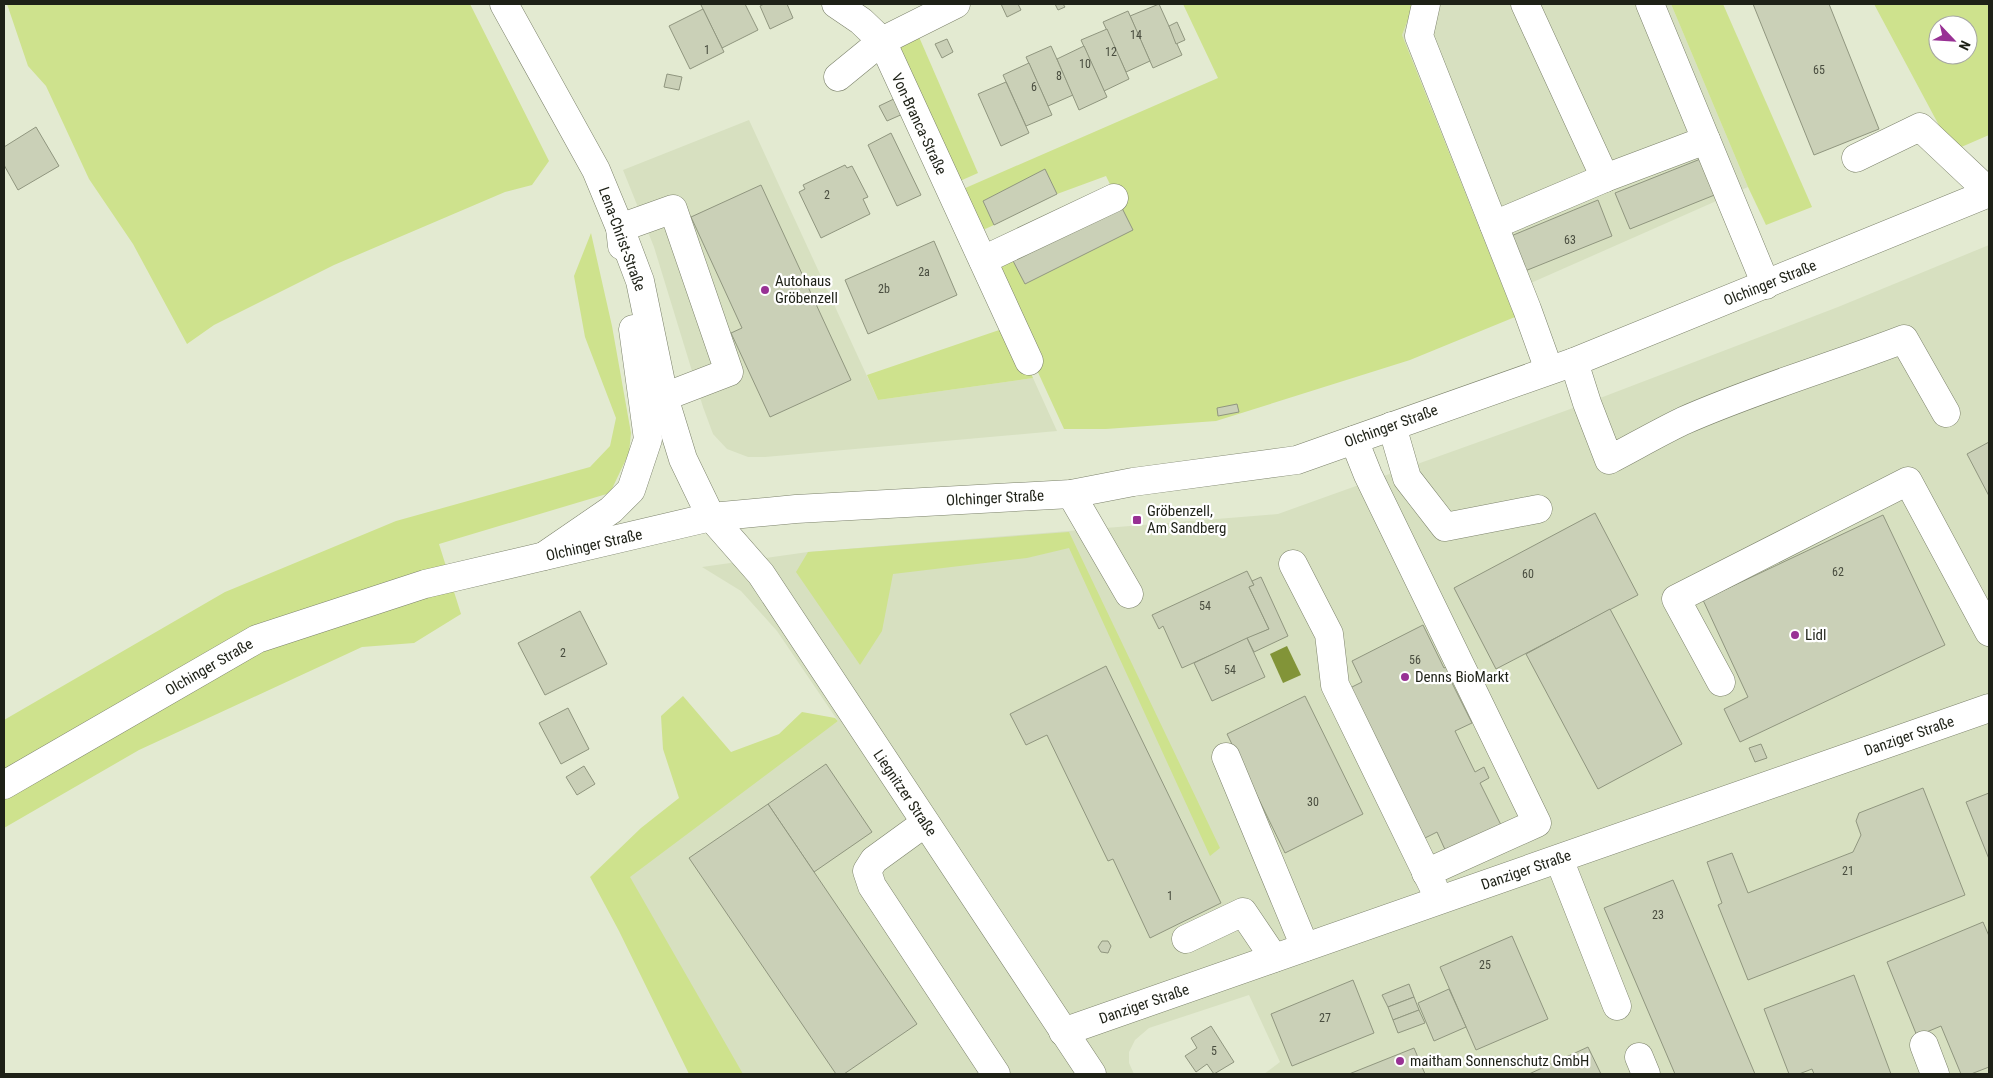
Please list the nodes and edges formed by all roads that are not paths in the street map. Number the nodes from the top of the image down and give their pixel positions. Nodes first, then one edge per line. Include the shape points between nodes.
1 (504, 4) edge
2 (836, 4) edge
3 (956, 4) edge
4 (1426, 4) edge
5 (1525, 4) edge
6 (1650, 4) edge
7 (882, 41) junction
8 (838, 77) dead end
9 (1706, 140) junction
10 (1856, 158) dead end
11 (1605, 178) junction
12 (1989, 193) edge
13 (1114, 198) dead end
14 (1494, 225) junction
15 (620, 228) junction
16 (983, 260) junction
17 (1766, 285) junction
18 (1029, 361) dead end
19 (1562, 366) junction
20 (664, 397) junction
21 (1946, 413) dead end
22 (1392, 426) junction
23 (1354, 440) junction
24 (1071, 494) junction
25 (1538, 509) dead end
26 (711, 517) junction
27 (543, 557) junction
28 (1293, 564) dead end
29 (1129, 594) dead end
30 (1989, 632) edge
31 (1720, 682) dead end
32 (1989, 708) edge
33 (1226, 757) dead end
34 (4, 785) edge
35 (925, 823) junction
36 (1559, 859) junction
37 (1426, 873) junction
38 (1439, 900) junction
39 (1186, 939) dead end
40 (1305, 948) junction
41 (1274, 958) junction
42 (1617, 1006) dead end
43 (1063, 1032) junction
44 (1924, 1045) dead end
45 (996, 1074) edge
46 (1092, 1074) edge
47 (1936, 1074) edge

1 - 15 street, Lena-Christ-Straße via 596,170
2 - 7 street, Von-Branca-Straße
3 - 7 street
4 - 14 street via 1419,36
5 - 11 street
6 - 9 street
7 - 8 street
7 - 16 street, Von-Branca-Straße
9 - 11 street
9 - 17 street
10 - 12 street via 1920,128
11 - 14 street
12 - 17 street, Olchinger Straße
13 - 16 street
14 - 19 street via 1537,334
15 - 20 street, Lena-Christ-Straße via 640,281
15 - 20 street via 673,209 729,372
15 - 27 street via 648,439 631,490 611,510
16 - 18 street, Von-Branca-Straße
17 - 19 street, Olchinger Straße
19 - 21 street via 1587,403 1609,460 1683,422 1904,339
19 - 22 street, Olchinger Straße
20 - 26 street, Lena-Christ-Straße via 683,459
22 - 23 street, Olchinger Straße
22 - 25 street via 1408,478 1445,527
23 - 24 street, Olchinger Straße via 1297,460 1133,482
23 - 37 street via 1537,823
24 - 26 street, Olchinger Straße via 796,509
24 - 29 street
26 - 27 street, Olchinger Straße
26 - 35 street, Liegnitzer Straße via 761,574
27 - 34 street, Olchinger Straße via 425,584 258,639
28 - 37 street via 1329,634 1335,685
30 - 31 street via 1908,480 1676,599
32 - 36 street, Danziger Straße
33 - 40 street
35 - 43 street, Liegnitzer Straße
35 - 45 street via 874,860 867,871 869,879
36 - 38 street, Danziger Straße
36 - 42 street
37 - 38 street
38 - 40 street, Danziger Straße
39 - 41 street via 1243,912
40 - 41 street, Danziger Straße
41 - 43 street, Danziger Straße
43 - 46 street, Liegnitzer Straße
44 - 47 street

